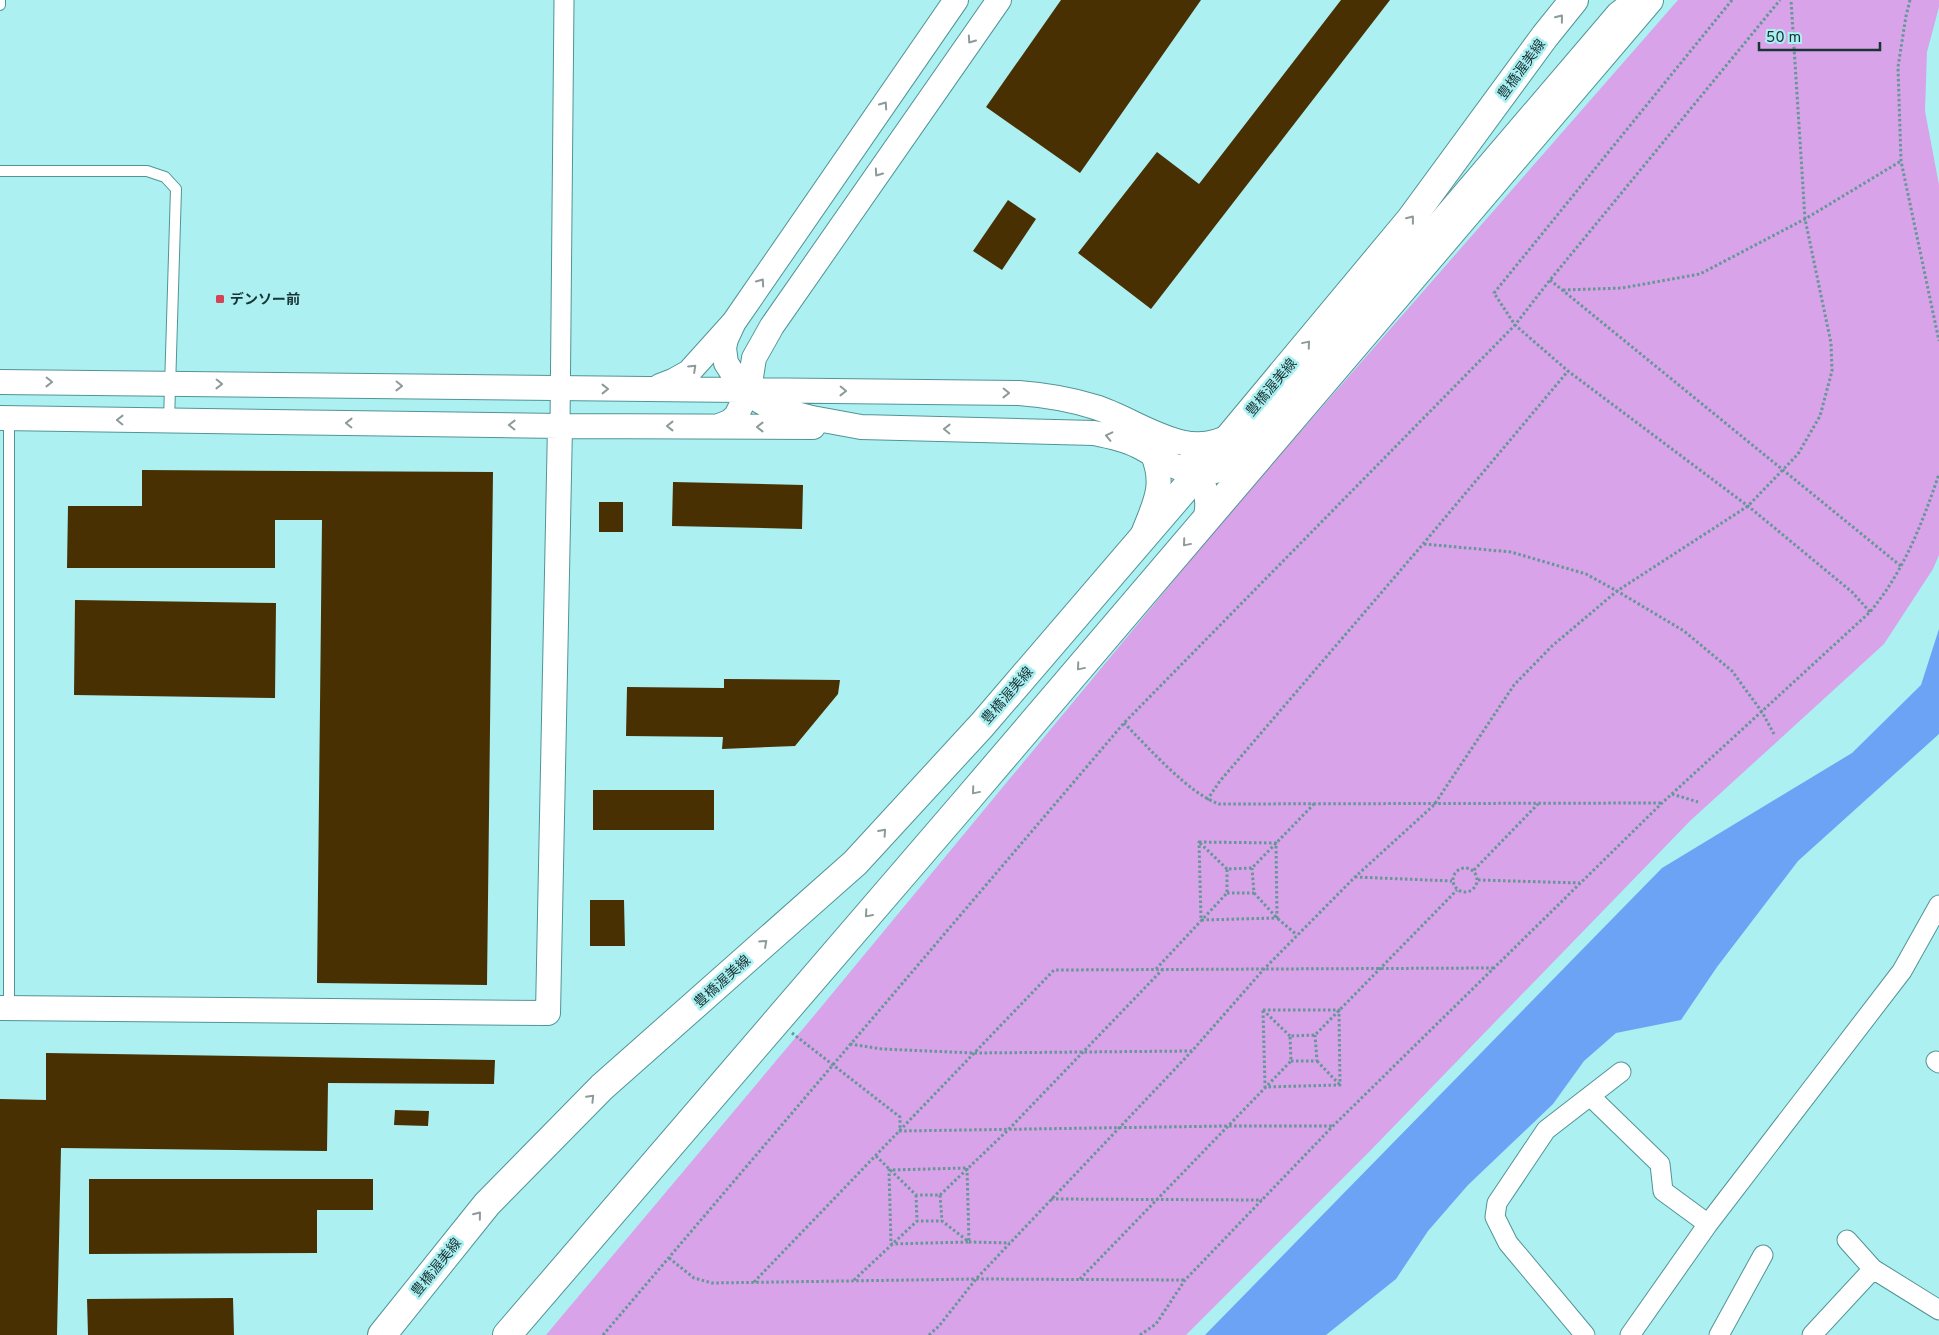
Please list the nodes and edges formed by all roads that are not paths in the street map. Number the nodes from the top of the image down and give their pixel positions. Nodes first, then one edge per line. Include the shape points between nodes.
1 (0, 0) edge
2 (564, 0) edge
3 (956, 0) edge
4 (999, 0) edge
5 (1574, 0) edge
6 (1636, 0) edge
7 (1648, 0) edge
8 (0, 5) edge
9 (0, 171) edge
10 (734, 322) junction
11 (772, 326) junction
12 (0, 382) edge
13 (170, 384) junction
14 (561, 388) junction
15 (650, 389) junction
16 (749, 390) junction
17 (794, 391) junction
18 (5, 419) edge
19 (169, 420) junction
20 (1135, 424) junction
21 (560, 426) junction
22 (719, 426) junction
23 (861, 427) junction
24 (1231, 435) junction
25 (1153, 455) junction
26 (1198, 474) junction
27 (1205, 521) junction
28 (1141, 540) junction
29 (5, 905) edge
30 (1939, 905) edge
31 (4, 1008) edge
32 (1621, 1072) dead end
33 (1590, 1096) junction
34 (1708, 1224) junction
35 (1847, 1240) dead end
36 (1763, 1255) dead end
37 (1873, 1269) junction
38 (1939, 1310) edge
39 (382, 1335) edge
40 (507, 1335) edge
41 (1585, 1335) edge
42 (1630, 1335) edge
43 (1719, 1335) edge
44 (1812, 1335) edge

1 - 8 lane
2 - 14 street
10 -> 3 street
4 -> 11 street
24 -> 5 main road, 豊橋渥美線 via 1410,220
6 - 26 street via 1618,14 1240,457 1226,468
7 - 27 main road
9 - 13 lane via 147,171 165,177 176,189
15 -> 10 street via 689,372
10 - 16 street via 724,348 726,363 737,380
11 - 16 street via 754,358
11 - 17 street via 766,350 767,371 776,382
12 -> 13 street
13 -> 14 street
13 - 19 lane
14 -> 15 street
14 - 21 street
15 - 16 street
16 - 17 street
16 - 22 street via 736,416
16 - 23 street via 770,407
17 -> 20 street via 1046,396 1117,414
19 -> 18 street
18 - 29 lane
21 -> 19 street
20 - 24 street via 1187,444 1216,443
20 - 26 street
22 -> 21 street
21 - 31 street via 548,1014
23 -> 22 street
25 -> 23 street via 1126,440 1094,433
24 - 26 main road, 豊橋渥美線
25 - 26 street
25 - 28 street via 1160,487
26 - 27 street via 1208,498
26 - 28 main road, 豊橋渥美線
27 -> 40 main road
39 -> 28 main road, 豊橋渥美線 via 487,1204 602,1087 855,863 982,725
29 - 31 lane
30 - 34 street via 1902,972
32 - 33 street
33 - 34 street via 1660,1164 1663,1191
33 - 41 street via 1546,1130 1497,1203 1495,1218 1508,1243
34 - 42 street
35 - 37 street
36 - 43 street
37 - 38 street
37 - 44 street

